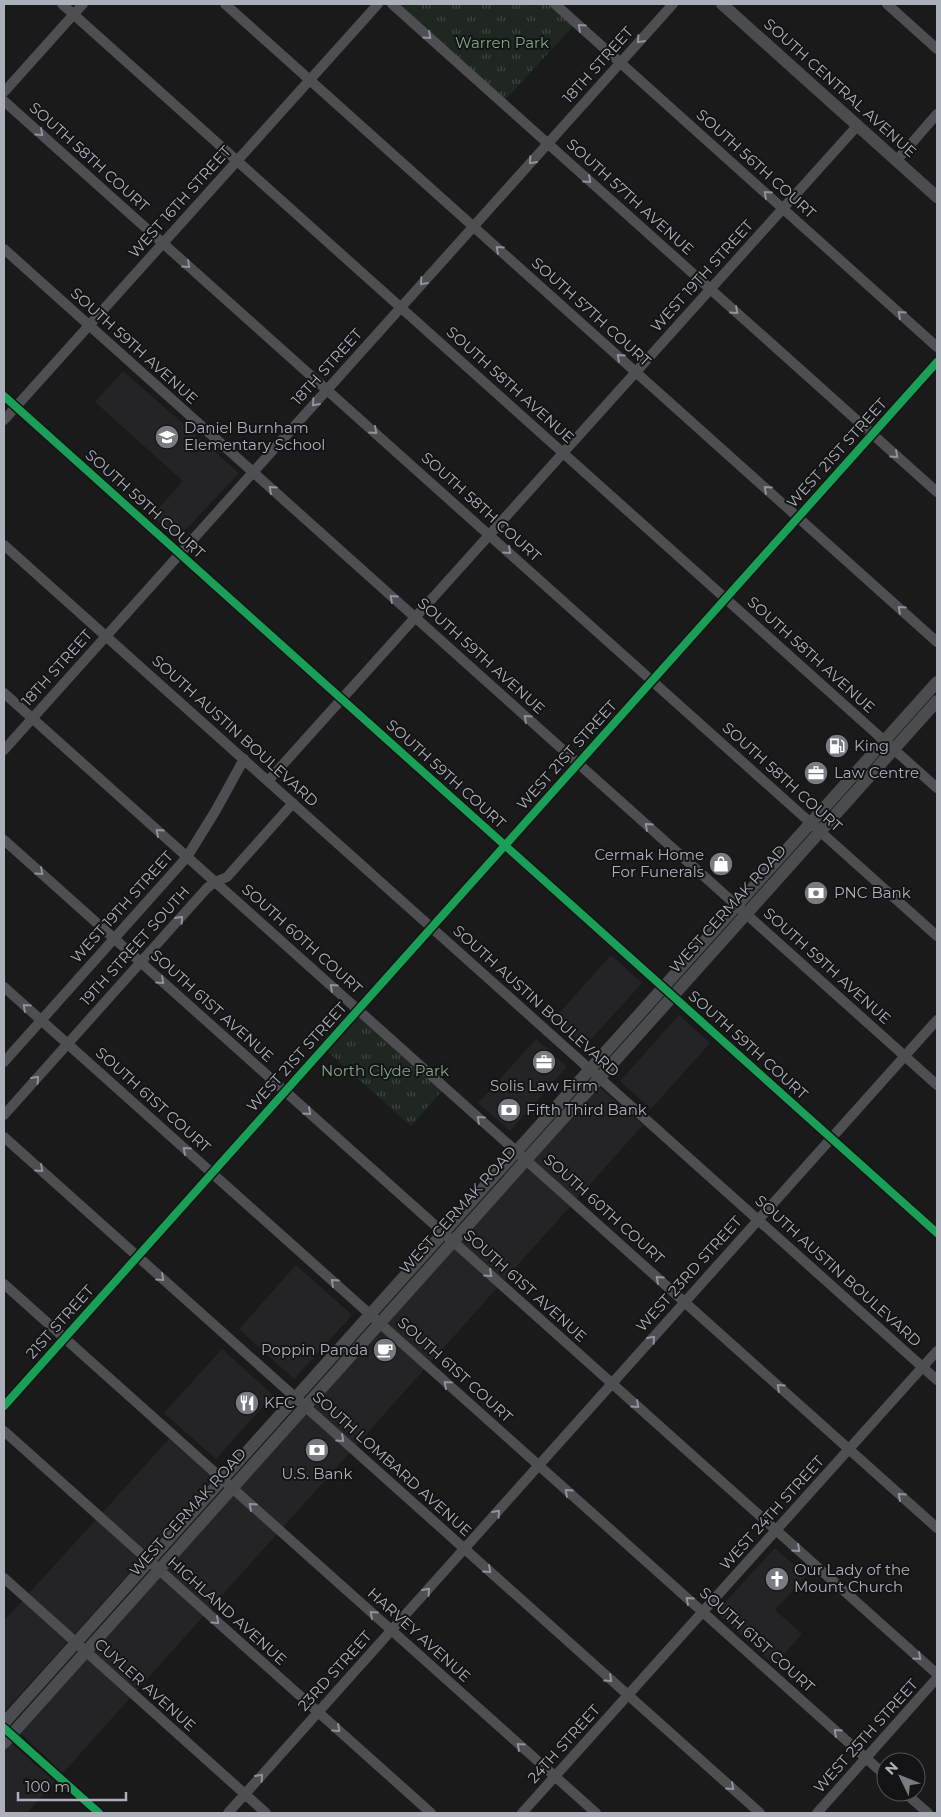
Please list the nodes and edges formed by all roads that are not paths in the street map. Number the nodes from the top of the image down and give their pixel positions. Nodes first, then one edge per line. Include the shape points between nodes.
1 (62, 4) edge
2 (83, 4) edge
3 (225, 4) edge
4 (378, 4) edge
5 (392, 4) edge
6 (555, 4) edge
7 (673, 4) edge
8 (722, 4) edge
9 (887, 4) edge
10 (74, 14) junction
11 (937, 49) edge
12 (620, 62) junction
13 (310, 80) junction
14 (4, 92) edge
15 (4, 101) edge
16 (937, 114) edge
17 (858, 126) junction
18 (548, 143) junction
19 (896, 160) junction
20 (237, 161) junction
21 (937, 197) edge
22 (783, 208) junction
23 (473, 226) junction
24 (163, 243) junction
25 (4, 249) edge
26 (710, 289) junction
27 (401, 307) junction
28 (89, 326) junction
29 (937, 347) edge
30 (937, 362) edge
31 (636, 372) junction
32 (327, 390) junction
33 (4, 396) edge
34 (16, 407) junction
35 (4, 420) edge
36 (872, 434) junction
37 (563, 453) junction
38 (253, 472) junction
39 (937, 492) edge
40 (798, 517) junction
41 (489, 535) junction
42 (4, 545) edge
43 (180, 554) junction
44 (726, 598) junction
45 (415, 618) junction
46 (106, 636) junction
47 (937, 642) edge
48 (652, 681) junction
49 (937, 682) edge
50 (4, 693) edge
51 (342, 699) junction
52 (937, 701) edge
53 (32, 718) junction
54 (889, 745) junction
55 (4, 750) edge
56 (244, 759) junction
57 (578, 764) junction
58 (268, 781) junction
59 (937, 788) edge
60 (293, 803) junction
61 (816, 827) junction
62 (4, 840) edge
63 (505, 846) junction
64 (187, 857) junction
65 (215, 882) junction
66 (741, 910) junction
67 (432, 928) junction
68 (937, 936) edge
69 (114, 938) junction
70 (141, 962) junction
71 (4, 987) edge
72 (668, 991) junction
73 (358, 1010) junction
74 (41, 1020) junction
75 (937, 1020) edge
76 (68, 1044) junction
77 (905, 1056) junction
78 (4, 1062) edge
79 (594, 1073) junction
80 (937, 1085) edge
81 (285, 1091) junction
82 (4, 1115) edge
83 (4, 1137) edge
84 (831, 1138) junction
85 (521, 1156) junction
86 (212, 1173) junction
87 (758, 1220) junction
88 (937, 1233) edge
89 (448, 1237) junction
90 (138, 1256) junction
91 (4, 1284) edge
92 (685, 1302) junction
93 (375, 1319) junction
94 (64, 1338) junction
95 (937, 1350) edge
96 (923, 1367) junction
97 (937, 1380) edge
98 (612, 1384) junction
99 (300, 1402) junction
100 (4, 1406) edge
101 (4, 1432) edge
102 (849, 1449) junction
103 (539, 1466) junction
104 (222, 1479) junction
105 (232, 1488) junction
106 (937, 1528) edge
107 (776, 1530) junction
108 (464, 1549) junction
109 (154, 1566) junction
110 (4, 1578) edge
111 (703, 1612) junction
112 (391, 1630) junction
113 (76, 1642) junction
114 (86, 1651) junction
115 (937, 1674) edge
116 (937, 1678) edge
117 (628, 1696) junction
118 (318, 1712) junction
119 (4, 1723) edge
120 (6, 1735) edge
121 (866, 1758) junction
122 (876, 1767) edge
123 (555, 1777) junction
124 (245, 1794) junction
125 (915, 1802) edge
126 (99, 1813) edge
127 (228, 1813) edge
128 (266, 1813) edge
129 (431, 1813) edge
130 (522, 1813) edge
131 (596, 1813) edge
132 (760, 1813) edge
133 (817, 1813) edge
134 (928, 1813) edge

1 - 10 street, SOUTH 58TH AVENUE
2 - 10 street
3 - 13 street, SOUTH 57TH COURT
4 - 13 street, WEST 16TH STREET
5 -> 18 street, SOUTH 57TH AVENUE
12 -> 6 street, SOUTH 56TH COURT
7 -> 12 street, 18TH STREET
8 - 17 main road, SOUTH CENTRAL AVENUE
9 - 11 street
10 - 14 street
10 - 20 street, SOUTH 58TH AVENUE
12 - 18 street, 18TH STREET
22 -> 12 street, SOUTH 56TH COURT
13 - 20 street, WEST 16TH STREET
13 - 23 street, SOUTH 57TH COURT
15 -> 24 street, SOUTH 58TH COURT
16 - 19 street
17 - 19 main road, SOUTH CENTRAL AVENUE
17 - 22 street, WEST 19TH STREET
18 -> 23 street, 18TH STREET
18 -> 26 street, SOUTH 57TH AVENUE
19 - 21 main road, SOUTH CENTRAL AVENUE
20 - 24 street, WEST 16TH STREET
20 - 27 street, SOUTH 58TH AVENUE
22 - 26 street, WEST 19TH STREET
29 -> 22 street, SOUTH 56TH COURT
23 -> 27 street, 18TH STREET
31 -> 23 street, SOUTH 57TH COURT
24 - 28 street, WEST 16TH STREET
24 -> 32 street, SOUTH 58TH COURT
25 - 28 street, SOUTH 59TH AVENUE
26 - 31 street, WEST 19TH STREET
26 -> 36 street, SOUTH 57TH AVENUE
27 - 32 street, 18TH STREET
27 - 37 street, SOUTH 58TH AVENUE
28 - 34 street, WEST 16TH STREET
28 - 38 street, SOUTH 59TH AVENUE
30 - 36 street, WEST 21ST STREET
31 - 37 street, WEST 19TH STREET
40 -> 31 street, SOUTH 57TH COURT
32 -> 38 street, 18TH STREET
32 -> 41 street, SOUTH 58TH COURT
33 - 34 street, SOUTH 59TH COURT
34 - 35 street, WEST 16TH STREET
34 - 43 street, SOUTH 59TH COURT
36 -> 39 street, SOUTH 57TH AVENUE
36 - 40 street, WEST 21ST STREET
37 - 41 street, WEST 19TH STREET
37 - 44 street, SOUTH 58TH AVENUE
38 - 43 street, 18TH STREET
45 -> 38 street, SOUTH 59TH AVENUE
40 - 44 street, WEST 21ST STREET
47 -> 40 street, SOUTH 57TH COURT
41 - 45 street, WEST 19TH STREET
41 -> 48 street, SOUTH 58TH COURT
42 - 46 street, SOUTH AUSTIN BOULEVARD
43 - 46 street, 18TH STREET
43 - 51 street, SOUTH 59TH COURT
44 - 48 street, WEST 21ST STREET
44 - 54 street, SOUTH 58TH AVENUE
45 - 51 street, WEST 19TH STREET
57 -> 45 street, SOUTH 59TH AVENUE
46 - 53 street, 18TH STREET
46 - 56 street, SOUTH AUSTIN BOULEVARD
48 - 57 street, WEST 21ST STREET
48 - 61 street, SOUTH 58TH COURT
49 - 54 main road, WEST CERMAK ROAD
50 - 53 street, SOUTH 60TH COURT
51 - 58 street, WEST 19TH STREET
51 - 63 street, SOUTH 59TH COURT
52 - 54 main road, WEST CERMAK ROAD
53 - 55 street, 18TH STREET
64 -> 53 street, SOUTH 60TH COURT
54 - 59 street, SOUTH 58TH AVENUE
54 - 61 main road, WEST CERMAK ROAD
56 - 58 street, SOUTH AUSTIN BOULEVARD
56 - 64 street, WEST 19TH STREET
57 - 63 street, WEST 21ST STREET
66 -> 57 street, SOUTH 59TH AVENUE
58 - 60 street, SOUTH AUSTIN BOULEVARD
60 - 65 street, 19TH STREET SOUTH via 227,878
60 - 67 street, SOUTH AUSTIN BOULEVARD
61 - 66 main road, WEST CERMAK ROAD
61 - 68 street, SOUTH 58TH COURT
62 -> 69 street, SOUTH 61ST AVENUE
63 - 67 street, WEST 21ST STREET
63 - 72 street, SOUTH 59TH COURT
64 - 65 street, SOUTH 60TH COURT
64 - 69 street, WEST 19TH STREET
70 -> 65 street, 19TH STREET SOUTH
73 -> 65 street, SOUTH 60TH COURT
66 - 72 main road, WEST CERMAK ROAD
66 - 77 street, SOUTH 59TH AVENUE
67 - 73 street, WEST 21ST STREET
67 - 79 street, SOUTH AUSTIN BOULEVARD
69 - 70 street, SOUTH 61ST AVENUE
69 - 74 street, WEST 19TH STREET
70 - 76 street, 19TH STREET SOUTH
70 -> 81 street, SOUTH 61ST AVENUE
74 -> 71 street, SOUTH 61ST COURT
72 - 79 main road, WEST CERMAK ROAD
72 - 84 street, SOUTH 59TH COURT
73 - 81 street, WEST 21ST STREET
85 -> 73 street, SOUTH 60TH COURT
74 - 76 street, SOUTH 61ST COURT
74 - 78 street, WEST 19TH STREET
75 - 77 street, WEST 23RD STREET
82 -> 76 street, 19TH STREET SOUTH
86 -> 76 street, SOUTH 61ST COURT
77 - 80 street, SOUTH 59TH AVENUE
77 - 84 street, WEST 23RD STREET
79 - 85 main road, WEST CERMAK ROAD
79 - 87 street, SOUTH AUSTIN BOULEVARD
81 - 86 street, WEST 21ST STREET
81 -> 89 street, SOUTH 61ST AVENUE
83 -> 90 street, SOUTH LOMBARD AVENUE
84 - 87 street, WEST 23RD STREET
84 - 88 street, SOUTH 59TH COURT
85 - 89 main road, WEST CERMAK ROAD
92 -> 85 street, SOUTH 60TH COURT
86 - 90 street, WEST 21ST STREET
93 -> 86 street, SOUTH 61ST COURT
87 - 92 street, WEST 23RD STREET
87 - 96 street, SOUTH AUSTIN BOULEVARD
89 - 93 main road, WEST CERMAK ROAD
89 -> 98 street, SOUTH 61ST AVENUE
90 - 94 street, 21ST STREET
90 -> 99 street, SOUTH LOMBARD AVENUE
91 - 94 street, HARVEY AVENUE
98 -> 92 street, WEST 23RD STREET
102 -> 92 street, SOUTH 60TH COURT
93 - 99 main road, WEST CERMAK ROAD
103 -> 93 street, SOUTH 61ST COURT
94 - 100 street, 21ST STREET
94 - 104 street, HARVEY AVENUE
95 - 96 street, WEST 24TH STREET
96 - 97 street, SOUTH AUSTIN BOULEVARD
96 - 102 street, WEST 24TH STREET
98 - 103 street, WEST 23RD STREET
98 -> 107 street, SOUTH 61ST AVENUE
99 - 104 main road, WEST CERMAK ROAD
99 - 105 main road, WEST CERMAK ROAD
99 -> 108 street, SOUTH LOMBARD AVENUE
101 - 109 street, HIGHLAND AVENUE
106 -> 102 street, SOUTH 60TH COURT
102 - 107 street, WEST 24TH STREET
108 -> 103 street, WEST 23RD STREET
111 -> 103 street, SOUTH 61ST COURT
104 - 105 street, HARVEY AVENUE
104 - 109 main road, WEST CERMAK ROAD
105 - 109 main road, WEST CERMAK ROAD
112 -> 105 street, HARVEY AVENUE
107 - 111 street, WEST 24TH STREET
107 -> 115 street, SOUTH 61ST AVENUE
112 -> 108 street, 23RD STREET
108 -> 117 street, SOUTH LOMBARD AVENUE
109 - 113 main road, WEST CERMAK ROAD
109 - 114 main road, WEST CERMAK ROAD
109 -> 118 street, HIGHLAND AVENUE
110 - 113 street, CUYLER AVENUE
111 - 117 street, WEST 24TH STREET
121 -> 111 street, SOUTH 61ST COURT
112 - 118 street, 23RD STREET
123 -> 112 street, HARVEY AVENUE
113 - 114 street, CUYLER AVENUE
113 - 119 main road, WEST CERMAK ROAD
114 - 120 main road, WEST CERMAK ROAD
114 - 124 street, CUYLER AVENUE
116 - 121 street, WEST 25TH STREET
117 - 123 street, 24TH STREET
117 -> 132 street, SOUTH LOMBARD AVENUE
124 -> 118 street, 23RD STREET
118 -> 129 street, HIGHLAND AVENUE
120 - 126 street
121 - 122 street, SOUTH 61ST COURT
121 - 133 street, WEST 25TH STREET
123 - 130 street, 24TH STREET
123 - 131 street, HARVEY AVENUE
124 - 127 street, 23RD STREET
124 - 128 street, CUYLER AVENUE
125 - 134 street

